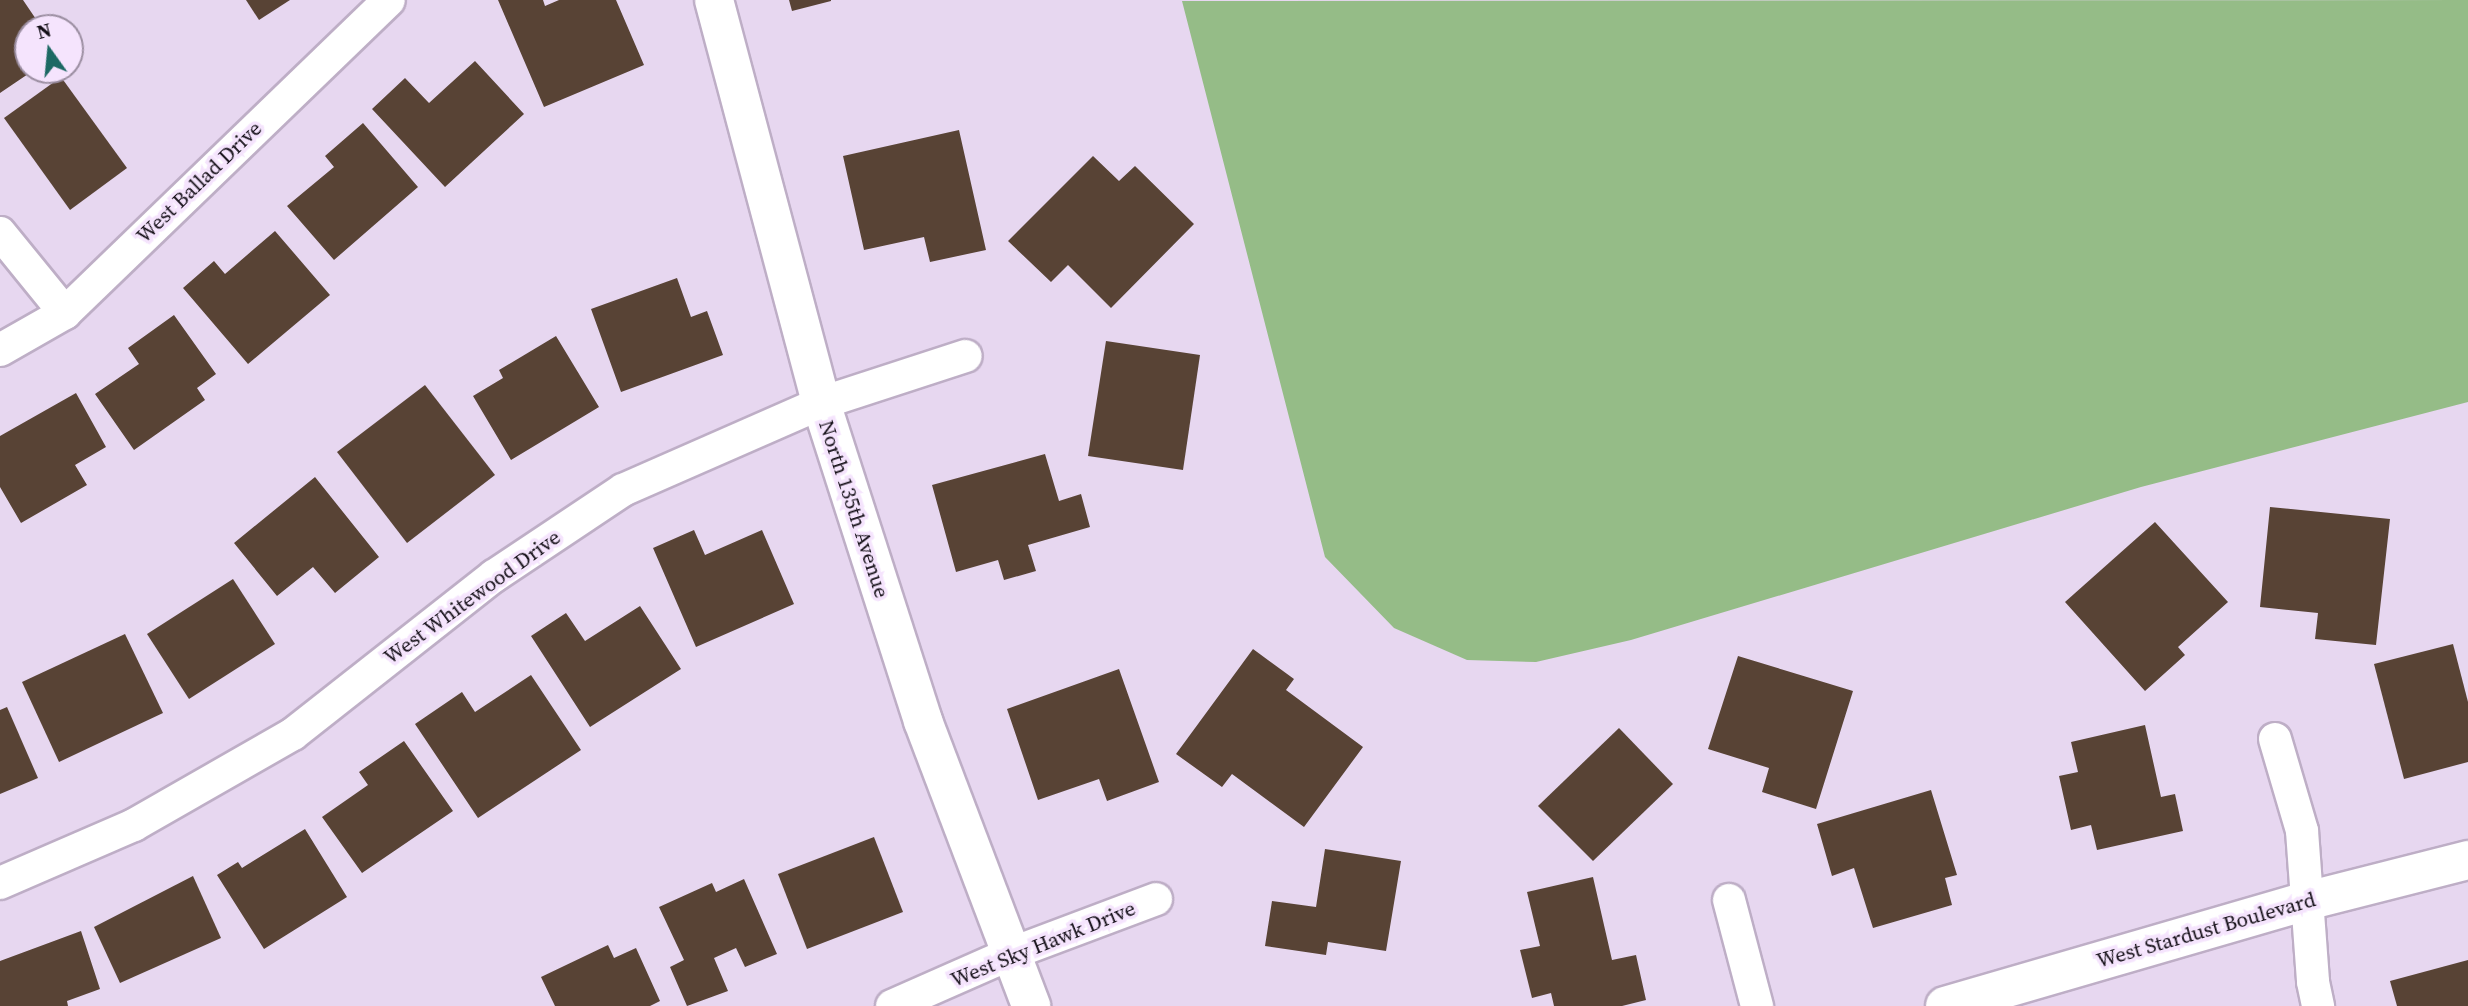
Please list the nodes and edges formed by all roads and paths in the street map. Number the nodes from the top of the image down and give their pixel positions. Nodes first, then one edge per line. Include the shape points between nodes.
1 (389, 0) edge
2 (714, 0) edge
3 (0, 233) edge
4 (65, 313) junction
5 (0, 350) edge
6 (966, 356) dead end
7 (821, 403) junction
8 (2275, 739) dead end
9 (2468, 860) edge
10 (0, 883) edge
11 (1156, 899) dead end
12 (1729, 900) dead end
13 (2306, 901) junction
14 (1010, 954) junction
15 (892, 1006) edge
16 (1031, 1006) edge
17 (1757, 1006) edge
18 (1945, 1006) edge
19 (2318, 1006) edge

1 - 4 street, West Ballad Drive
2 - 7 street, North 135th Avenue
3 - 4 street
4 - 5 street, West Ballad Drive
6 - 7 street, West Whitewood Drive
7 - 10 street, West Whitewood Drive via 623,490 494,576 293,734 134,825
7 - 14 street, North 135th Avenue via 923,721
8 - 13 street via 2302,831
9 - 13 street, West Stardust Boulevard
11 - 14 street, West Sky Hawk Drive
12 - 17 street
13 - 18 street, West Stardust Boulevard
13 - 19 street
14 - 15 street, West Sky Hawk Drive
14 - 16 street, North 135th Avenue

